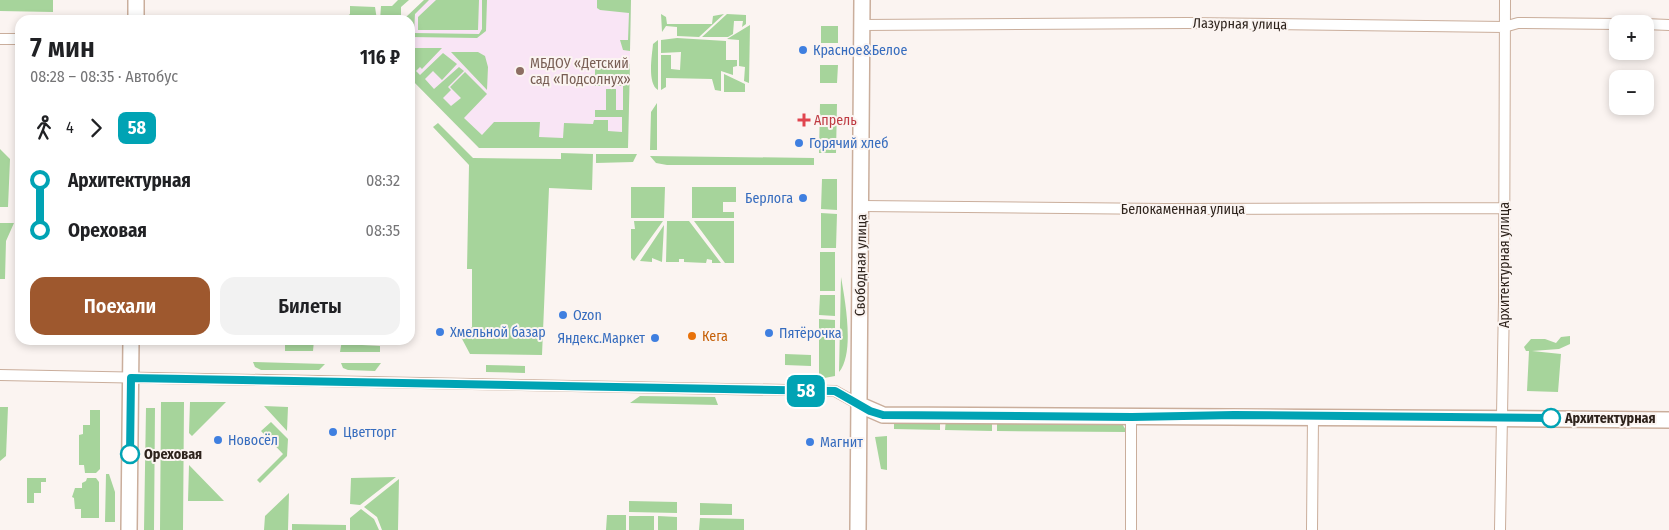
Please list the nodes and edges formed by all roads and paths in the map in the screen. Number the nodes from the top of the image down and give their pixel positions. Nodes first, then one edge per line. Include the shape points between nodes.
1 (136, 0) edge
2 (862, 0) edge
3 (1505, 0) edge
4 (136, 15) edge
5 (1609, 24) edge
6 (1654, 24) edge
7 (1669, 25) edge
8 (862, 26) junction
9 (1504, 27) junction
10 (0, 39) edge
11 (15, 39) edge
12 (862, 206) junction
13 (1504, 208) junction
14 (131, 345) edge
15 (0, 375) edge
16 (131, 378) junction
17 (860, 404) junction
18 (1313, 416) junction
19 (1132, 417) junction
20 (1502, 418) junction
21 (1669, 420) edge
22 (128, 530) edge
23 (858, 530) edge
24 (1131, 530) edge
25 (1312, 530) edge
26 (1500, 530) edge

1 - 4 street
2 - 8 street, Свободная улица
3 - 9 street, Архитектурная улица
5 - 9 street, Лазурная улица via 1518,24
6 - 7 street
8 - 9 street, Лазурная улица via 1187,23
8 - 12 street, Свободная улица
9 - 13 street, Архитектурная улица
10 - 11 street
12 - 13 street, Белокаменная улица
12 - 17 street, Свободная улица
13 - 20 street, Архитектурная улица
14 - 16 street
15 - 16 street
16 - 17 street via 835,391
16 - 22 street
17 - 19 street via 883,415
17 - 23 street, Свободная улица
18 - 19 street
18 - 20 street
18 - 25 street
19 - 24 street
20 - 21 street
20 - 26 street, Архитектурная улица

